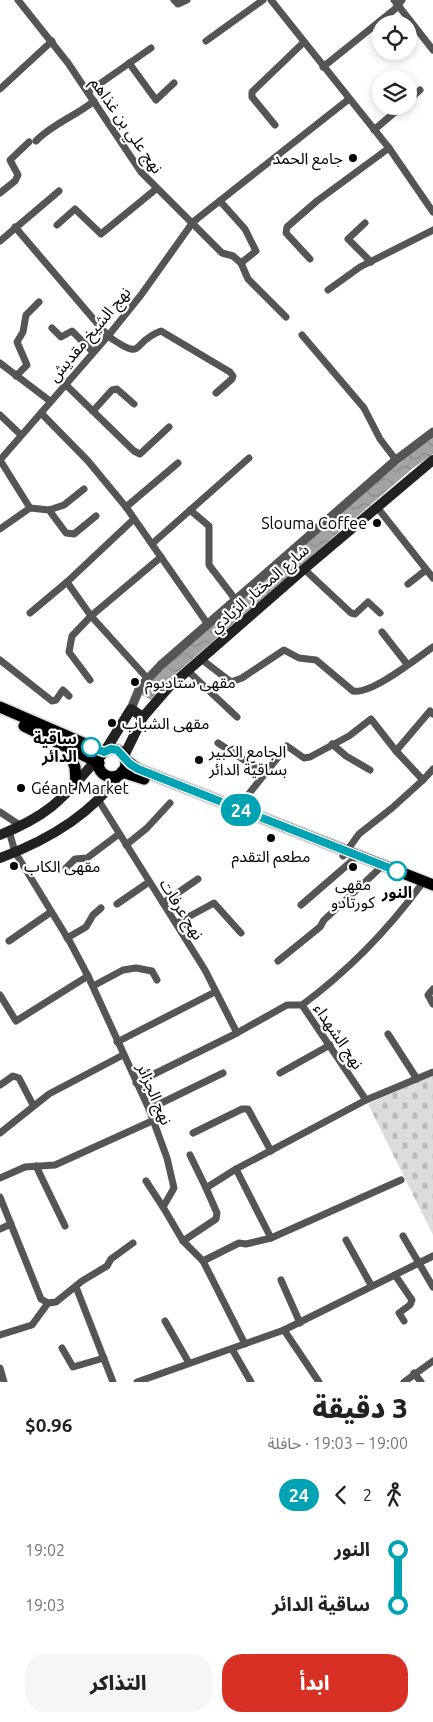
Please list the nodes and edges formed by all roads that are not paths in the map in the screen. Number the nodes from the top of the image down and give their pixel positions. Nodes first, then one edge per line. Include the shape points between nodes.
1 (18, 0) edge
2 (174, 0) edge
3 (187, 0) edge
4 (263, 0) edge
5 (271, 0) edge
6 (399, 2) edge
7 (52, 41) junction
8 (206, 41) dead end
9 (304, 42) junction
10 (152, 48) dead end
11 (432, 48) edge
12 (129, 63) junction
13 (323, 67) junction
14 (174, 83) dead end
15 (0, 89) edge
16 (420, 90) dead end
17 (88, 92) junction
18 (417, 93) edge
19 (349, 99) junction
20 (94, 101) junction
21 (392, 115) edge
22 (275, 125) dead end
23 (374, 130) junction
24 (389, 148) junction
25 (156, 189) junction
26 (59, 191) dead end
27 (0, 193) edge
28 (220, 201) junction
29 (433, 212) edge
30 (193, 222) junction
31 (365, 223) dead end
32 (57, 225) dead end
33 (15, 227) junction
34 (433, 230) edge
35 (0, 241) edge
36 (310, 259) dead end
37 (370, 262) junction
38 (241, 263) junction
39 (328, 290) dead end
40 (40, 302) dead end
41 (286, 317) dead end
42 (52, 328) dead end
43 (302, 335) dead end
44 (108, 336) junction
45 (93, 352) junction
46 (0, 363) edge
47 (16, 376) junction
48 (65, 384) junction
49 (216, 393) dead end
50 (50, 401) junction
51 (134, 404) dead end
52 (93, 411) junction
53 (41, 413) junction
54 (0, 415) edge
55 (168, 427) dead end
56 (433, 432) edge
57 (21, 435) junction
58 (249, 458) dead end
59 (0, 460) edge
60 (396, 460) junction
61 (178, 463) dead end
62 (431, 466) edge
63 (84, 489) dead end
64 (126, 507) junction
65 (377, 507) junction
66 (30, 508) junction
67 (49, 510) junction
68 (190, 510) junction
69 (96, 516) dead end
70 (134, 519) junction
71 (0, 529) edge
72 (153, 543) junction
73 (161, 557) junction
74 (304, 569) junction
75 (426, 570) junction
76 (433, 578) edge
77 (67, 582) junction
78 (408, 584) dead end
79 (235, 599) junction
80 (30, 613) dead end
81 (380, 614) dead end
82 (92, 616) junction
83 (207, 624) junction
84 (382, 632) dead end
85 (433, 647) edge
86 (201, 659) junction
87 (0, 660) edge
88 (407, 664) junction
89 (188, 671) junction
90 (147, 678) junction
91 (90, 680) dead end
92 (69, 696) dead end
93 (0, 707) edge
94 (131, 709) junction
95 (432, 711) edge
96 (0, 714) edge
97 (143, 717) junction
98 (237, 717) dead end
99 (218, 743) dead end
100 (332, 744) junction
101 (66, 746) junction
102 (396, 751) junction
103 (104, 752) junction
104 (125, 757) junction
105 (99, 764) junction
106 (433, 769) edge
107 (370, 770) dead end
108 (264, 772) junction
109 (121, 773) junction
110 (422, 780) junction
111 (76, 784) junction
112 (99, 801) junction
113 (170, 804) dead end
114 (0, 812) edge
115 (234, 812) junction
116 (21, 826) junction
117 (5, 833) edge
118 (119, 834) junction
119 (126, 845) junction
120 (15, 852) junction
121 (347, 856) junction
122 (0, 858) edge
123 (66, 868) dead end
124 (379, 869) junction
125 (198, 880) dead end
126 (149, 882) junction
127 (421, 885) junction
128 (433, 885) edge
129 (433, 890) edge
130 (164, 903) junction
131 (117, 904) dead end
132 (300, 905) dead end
133 (101, 908) dead end
134 (51, 912) junction
135 (177, 924) junction
136 (241, 933) dead end
137 (67, 938) junction
138 (9, 941) dead end
139 (278, 961) dead end
140 (88, 976) junction
141 (157, 980) dead end
142 (92, 986) junction
143 (433, 989) edge
144 (216, 992) junction
145 (0, 995) edge
146 (433, 1004) edge
147 (302, 1005) junction
148 (237, 1033) junction
149 (388, 1034) dead end
150 (117, 1042) junction
151 (330, 1045) junction
152 (123, 1055) junction
153 (433, 1072) edge
154 (280, 1073) dead end
155 (223, 1074) dead end
156 (417, 1079) junction
157 (136, 1083) junction
158 (0, 1084) edge
159 (366, 1100) junction
160 (33, 1105) junction
161 (149, 1109) junction
162 (152, 1121) junction
163 (0, 1133) edge
164 (193, 1133) dead end
165 (272, 1151) junction
166 (190, 1155) dead end
167 (36, 1166) junction
168 (236, 1169) junction
169 (0, 1178) edge
170 (146, 1180) dead end
171 (401, 1180) dead end
172 (206, 1188) junction
173 (0, 1197) edge
174 (162, 1207) junction
175 (11, 1224) junction
176 (65, 1226) dead end
177 (0, 1229) edge
178 (403, 1236) dead end
179 (271, 1238) junction
180 (346, 1240) dead end
181 (183, 1241) junction
182 (133, 1243) dead end
183 (433, 1256) edge
184 (203, 1261) junction
185 (418, 1264) junction
186 (394, 1275) junction
187 (281, 1280) dead end
188 (371, 1285) junction
189 (76, 1287) junction
190 (433, 1287) edge
191 (48, 1303) junction
192 (165, 1321) dead end
193 (404, 1321) dead end
194 (300, 1323) junction
195 (284, 1330) junction
196 (0, 1335) edge
197 (245, 1344) junction
198 (62, 1348) dead end
199 (232, 1350) junction
200 (104, 1358) junction
201 (433, 1361) edge
202 (189, 1363) junction
203 (0, 1368) edge
204 (414, 1373) junction
205 (4, 1382) edge
206 (114, 1382) edge
207 (137, 1382) edge
208 (250, 1382) edge
209 (319, 1382) edge
210 (404, 1382) edge
211 (421, 1382) edge

1 - 7 street, نهج علي بن غذاهم
2 - 3 street via 178,4
4 - 8 street
5 - 9 street
6 - 11 street
6 - 13 street
7 - 15 street
7 - 17 street, نهج علي بن غذاهم
9 - 13 street
9 - 22 street via 252,92 252,97
10 - 12 street
12 - 14 street via 156,100
12 - 17 street
13 - 19 street
16 - 18 street
17 - 20 street, نهج علي بن غذاهم
19 - 23 street
19 - 28 street, نهج الشيخ مقديش
20 - 25 street, نهج علي بن غذاهم via 136,165
20 - 27 street via 10,160 18,175 17,180
21 - 23 street
23 - 24 street
24 - 29 street
24 - 36 street via 287,227 286,233
25 - 30 street, نهج علي بن غذاهم
25 - 32 street via 101,234 75,209
26 - 33 street
28 - 30 street, نهج الشيخ مقديش
28 - 38 street via 245,229 256,251
30 - 38 street, نهج علي بن غذاهم via 222,253
30 - 44 street, نهج الشيخ مقديش
31 - 37 street via 348,239
33 - 35 street
33 - 44 street
34 - 37 street
37 - 39 street
38 - 41 street, نهج علي بن غذاهم via 248,279
40 - 47 street via 26,315 22,334 16,342 28,365
42 - 45 street via 61,337 72,331
43 - 60 street via 364,408 380,439
44 - 45 street, نهج الشيخ مقديش
44 - 49 street via 131,350 158,332 165,332 232,375 232,379
45 - 48 street, نهج الشيخ مقديش
46 - 47 street
47 - 50 street
48 - 50 street, نهج الشيخ مقديش
48 - 52 street
50 - 53 street, نهج الشيخ مقديش
51 - 52 street via 117,389 112,390
52 - 55 street via 140,454
53 - 57 street, نهج الشيخ مقديش
53 - 64 street via 88,461
54 - 57 street
56 - 60 street
57 - 59 street, نهج الشيخ مقديش
58 - 68 street
59 - 66 street
60 - 79 street
61 - 64 street
62 - 65 main road, شارع المختار الزيادي
63 - 67 street via 64,505
64 - 70 street
65 - 74 main road, شارع المختار الزيادي
65 - 75 street
66 - 67 street
66 - 71 street
67 - 69 street via 70,534
68 - 72 street
68 - 79 street via 209,526 209,565
70 - 72 street
70 - 77 street
72 - 73 street
73 - 82 street
73 - 83 street
74 - 81 street via 352,613 355,614 368,602
74 - 86 main road, شارع المختار الزيادي
75 - 76 street
75 - 78 street
77 - 80 street
77 - 82 street
79 - 83 street
82 - 90 street
82 - 91 street via 72,636 69,644 74,661
83 - 90 street
84 - 88 street
85 - 88 street
86 - 88 street via 231,682 284,650 299,658 316,660 353,691 359,692
86 - 89 main road, شارع المختار الزيادي
87 - 92 street via 52,701 63,690
89 - 97 main road, شارع المختار الزيادي
89 - 98 street
90 - 94 street
93 - 103 main road
94 - 97 main road
94 - 103 main road
95 - 102 street
96 - 101 main road
97 - 104 main road, شارع المختار الزيادي
99 - 108 street
100 - 102 street via 371,720
100 - 107 street
100 - 108 street via 304,758 287,746
101 - 105 main road
101 - 111 main road via 75,767
102 - 110 street
103 - 104 main road via 117,750
103 - 105 main road
104 - 109 main road
104 - 115 main road via 138,769
105 - 109 main road via 106,775
105 - 111 main road via 91,766
106 - 110 street
108 - 115 street
109 - 112 main road
109 - 115 main road
110 - 121 street via 359,834
111 - 116 main road via 55,806
112 - 118 street, نهج عرفات
112 - 120 main road via 49,836
113 - 119 street
114 - 116 street
115 - 121 main road
116 - 117 main road
117 - 120 street, نهج الجزائر
118 - 119 street, نهج عرفات
118 - 123 street via 87,858 74,860
119 - 126 street, نهج عرفات
120 - 122 main road
120 - 134 street, نهج الجزائر
121 - 124 main road
121 - 128 main road
121 - 132 street
124 - 127 main road
124 - 139 street via 320,927
125 - 130 street
126 - 130 street, نهج عرفات
126 - 131 street
127 - 129 main road
127 - 147 street via 377,940
130 - 135 street, نهج عرفات
133 - 137 street via 86,927
134 - 137 street, نهج الجزائر
134 - 138 street
135 - 136 street via 214,903
135 - 144 street, نهج عرفات
137 - 140 street, نهج الجزائر
140 - 142 street, نهج الجزائر
140 - 145 street via 16,1021
141 - 142 street via 152,971 136,968 121,971
142 - 150 street, نهج الجزائر
143 - 146 street via 428,995
144 - 148 street, نهج عرفات
144 - 150 street
147 - 148 street, نهج الشهداء via 287,1005
147 - 151 street, نهج الشهداء
148 - 157 street, نهج الشهداء
149 - 156 street
150 - 152 street, نهج الجزائر
151 - 154 street
151 - 159 street, نهج الشهداء
152 - 157 street, نهج الجزائر
152 - 160 street
153 - 156 street
155 - 161 street
156 - 159 street
157 - 161 street, نهج الجزائر
158 - 160 street via 13,1076 19,1078
159 - 165 street
160 - 163 street
161 - 162 street, نهج الجزائر
162 - 167 street via 55,1165
162 - 174 street, نهج الجزائر via 167,1158 174,1188
164 - 165 street via 248,1109
165 - 168 street
166 - 172 street
167 - 169 street via 24,1167
167 - 176 street
168 - 172 street
168 - 179 street
170 - 174 street
171 - 179 street
172 - 181 street via 217,1213 216,1219
173 - 175 street
174 - 181 street
175 - 177 street
175 - 191 street via 41,1299
178 - 185 street
179 - 184 street via 239,1244
180 - 188 street
181 - 184 street
182 - 189 street
183 - 185 street
184 - 197 street
185 - 186 street
185 - 190 street
186 - 188 street
186 - 193 street via 412,1300 399,1312
187 - 194 street
188 - 194 street
189 - 191 street via 56,1302
189 - 200 street
191 - 196 street via 32,1324
192 - 202 street
194 - 195 street
195 - 197 street
195 - 209 street
197 - 199 street
198 - 200 street via 73,1367
199 - 202 street
199 - 208 street
200 - 206 street
201 - 204 street
202 - 207 street
203 - 205 street
204 - 210 street
204 - 211 street

